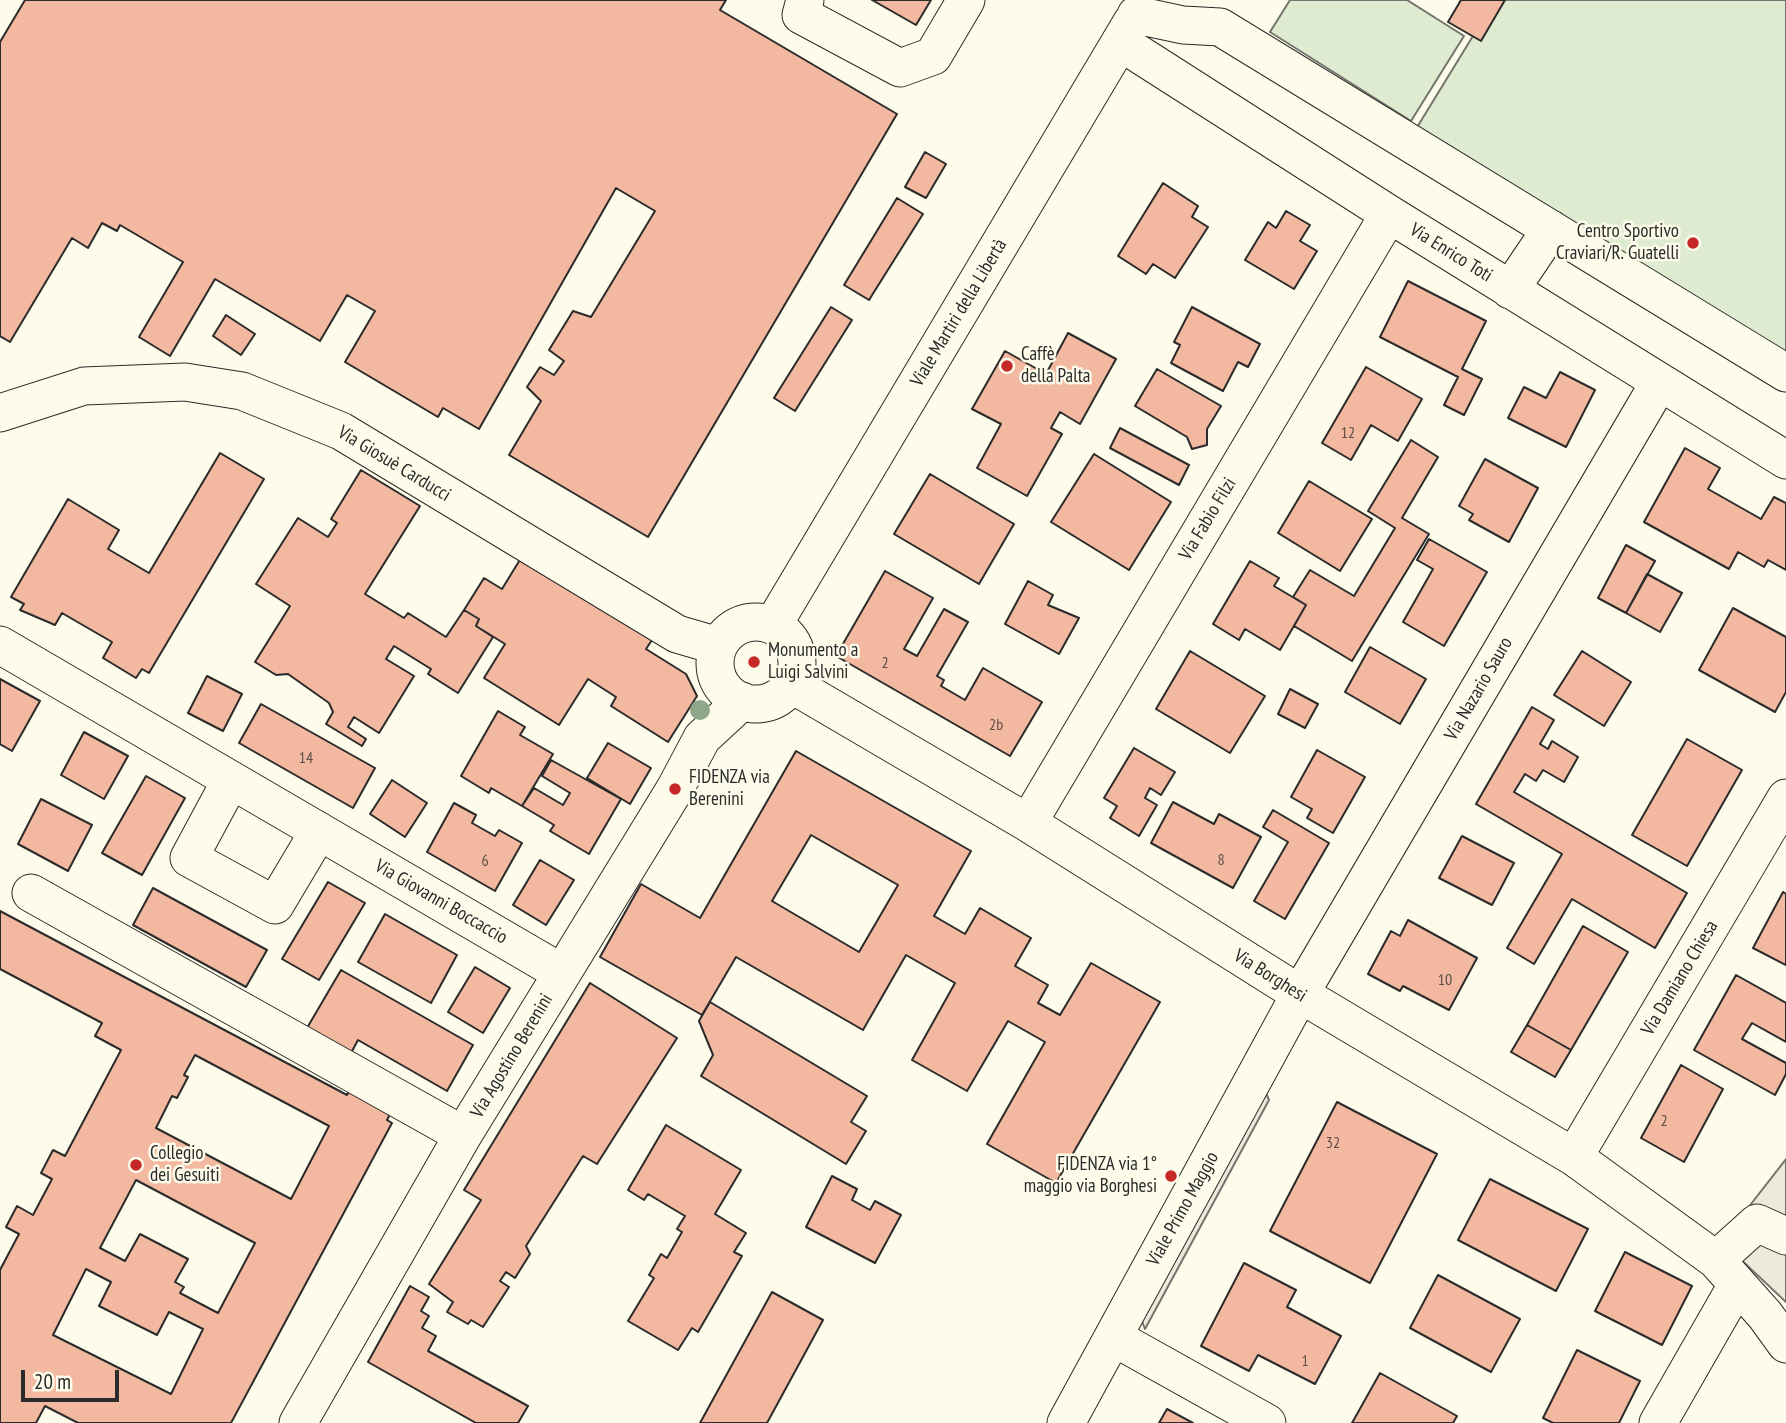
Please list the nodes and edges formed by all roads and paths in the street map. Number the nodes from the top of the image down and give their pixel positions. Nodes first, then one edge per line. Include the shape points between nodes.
1 (805, 0) edge
2 (966, 0) edge
3 (1134, 19) edge
4 (1389, 214) junction
5 (1551, 229) junction
6 (1510, 290) junction
7 (1786, 373) edge
8 (1658, 383) junction
9 (0, 413) edge
10 (1786, 460) edge
11 (773, 625) junction
12 (0, 645) edge
13 (718, 646) junction
14 (791, 684) junction
15 (742, 701) junction
16 (231, 780) junction
17 (1786, 798) edge
18 (1028, 823) junction
19 (319, 831) junction
20 (31, 893) dead end
21 (562, 973) junction
22 (1300, 994) junction
23 (463, 1135) junction
24 (1574, 1157) junction
25 (1786, 1236) edge
26 (1726, 1272) junction
27 (1786, 1316) edge
28 (1113, 1337) junction
29 (1786, 1344) edge
30 (298, 1423) edge
31 (1066, 1423) edge
32 (1267, 1423) edge
33 (1658, 1423) edge

1 - 2 street via 801,15 901,68 933,56
3 - 4 street, Via Enrico Toti
3 - 5 street via 1220,27
3 - 11 street, Viale Martiri della Libertà
4 - 6 street, Via Enrico Toti
4 - 18 street, Via Fabio Filzi
5 - 6 street
5 - 7 street
6 - 8 street, Via Enrico Toti
8 - 10 street, Via Enrico Toti
8 - 22 street, Via Nazario Sauro
9 - 13 street, Via Giosuè Carducci via 84,386 185,382 242,391 341,430 677,634
11 - 13 street via 748,622 725,635
11 - 14 street via 795,651
12 - 16 street, Via Giovanni Boccaccio
13 - 15 street via 716,673 728,695
14 - 15 street via 775,699 753,704
14 - 18 street, Via Borghesi
15 - 21 street, Via Agostino Berenini via 702,738
16 - 19 street, Via Giovanni Boccaccio
16 - 19 street via 189,858 275,905
17 - 24 street, Via Damiano Chiesa
18 - 22 street, Via Borghesi
19 - 21 street, Via Giovanni Boccaccio
20 - 23 street
21 - 23 street, Via Agostino Berenini
22 - 24 street, Via Borghesi
22 - 28 street, Viale Primo Maggio
23 - 30 street, Via Agostino Berenini
24 - 26 street, Via Borghesi
25 - 26 street via 1757,1223
26 - 27 street, Via Borghesi
26 - 29 street, Via Borghesi
26 - 33 street
28 - 31 street, Viale Primo Maggio
28 - 32 street

